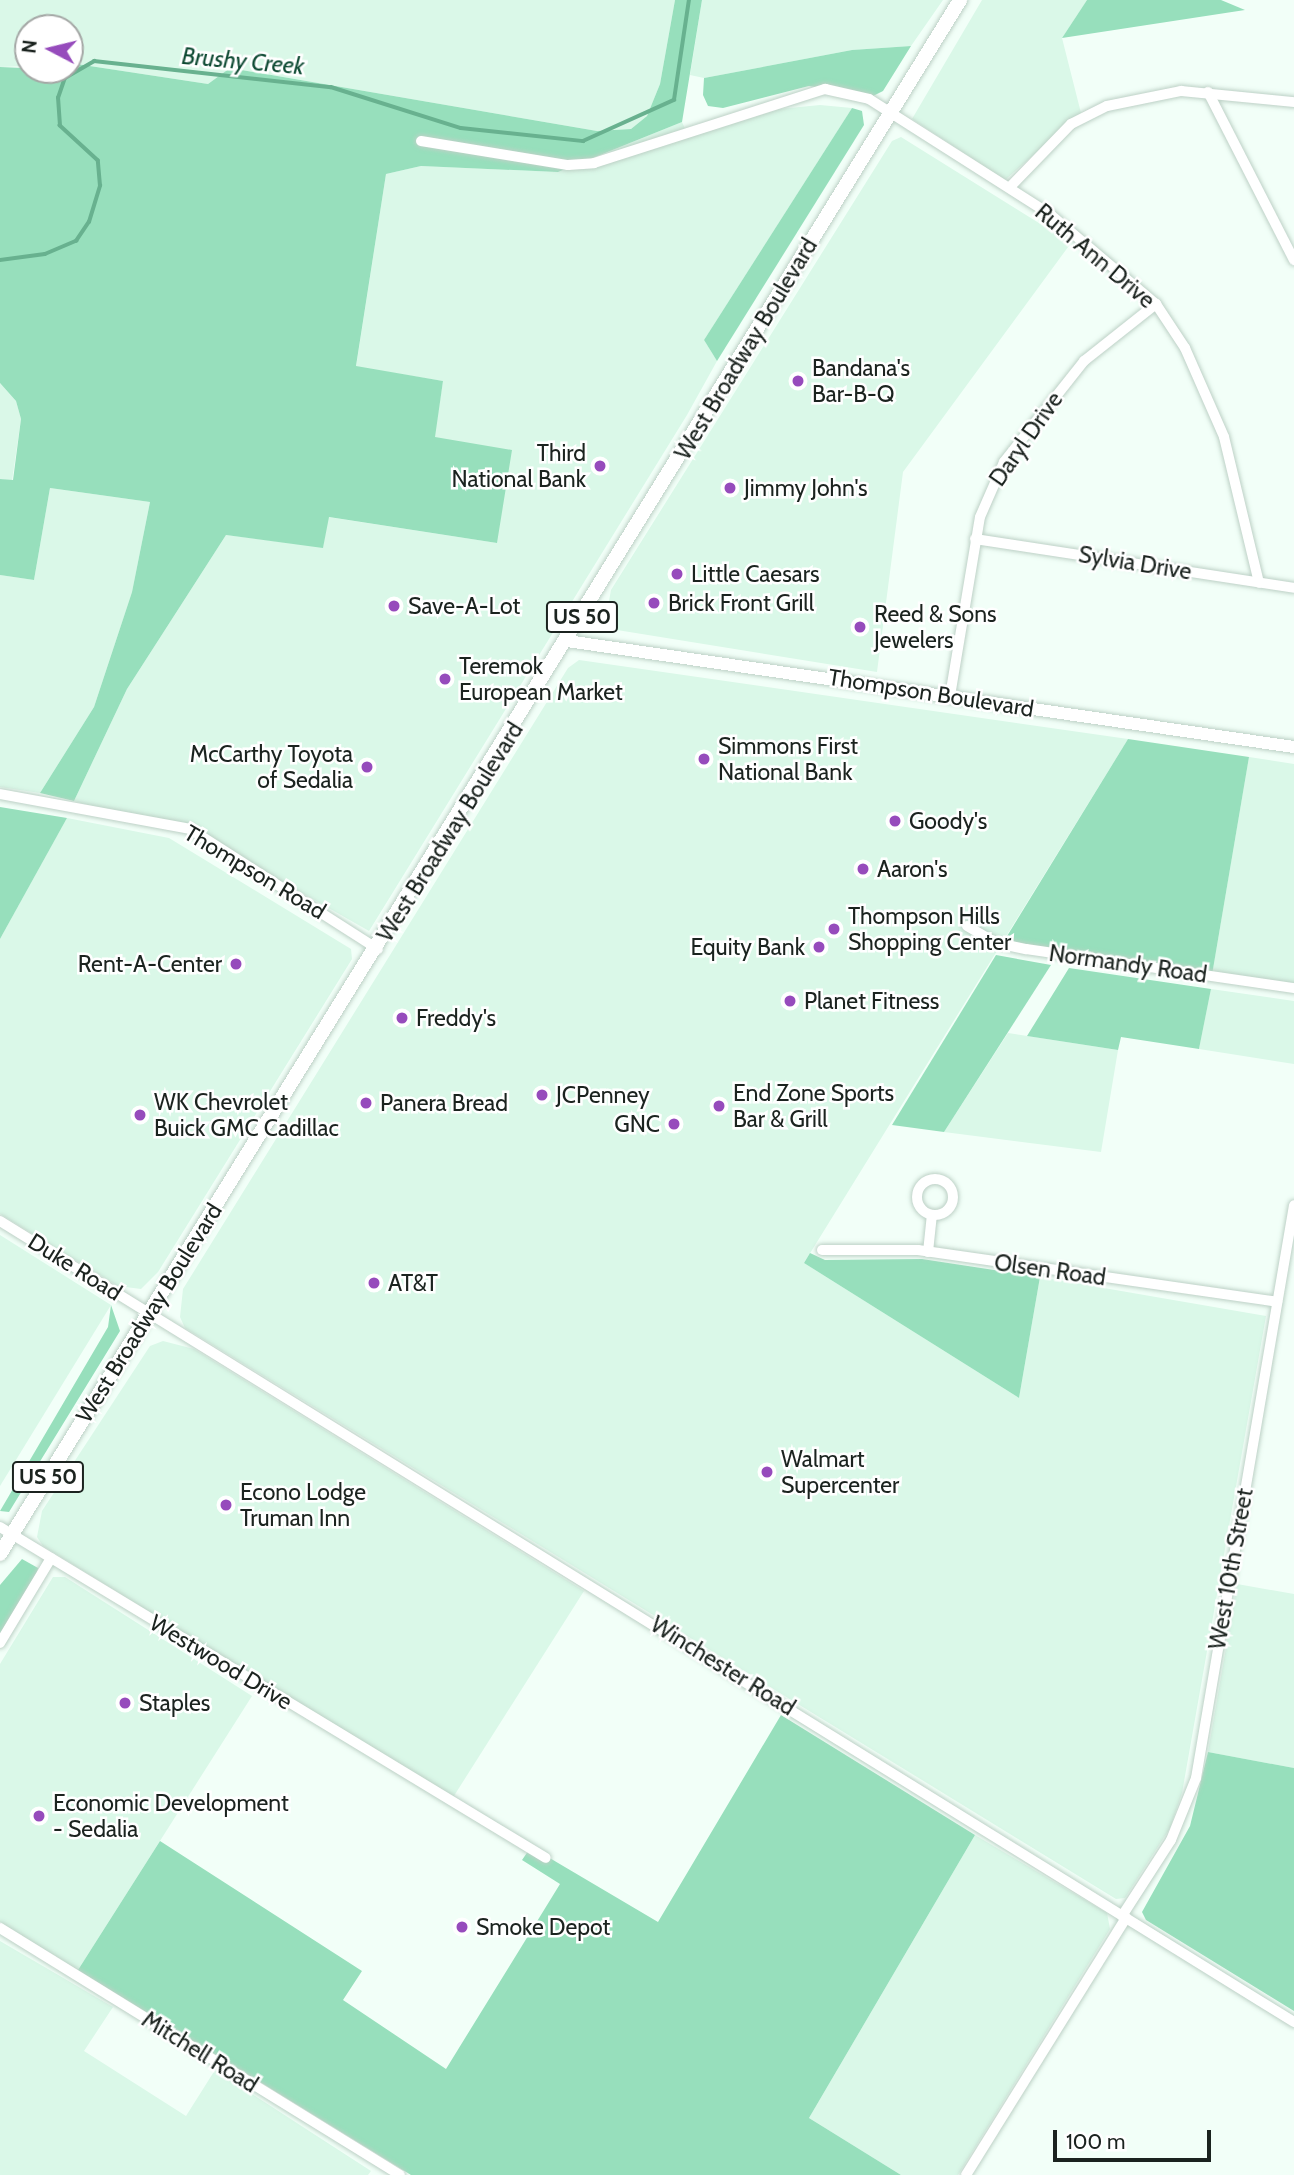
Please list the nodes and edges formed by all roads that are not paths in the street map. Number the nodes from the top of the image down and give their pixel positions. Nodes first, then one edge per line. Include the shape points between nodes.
1 (960, 0) edge
2 (1208, 92) junction
3 (1294, 102) edge
4 (888, 116) junction
5 (421, 141) dead end
6 (1010, 187) junction
7 (1294, 260) edge
8 (1156, 304) junction
9 (975, 539) junction
10 (1259, 583) junction
11 (1294, 588) edge
12 (567, 641) junction
13 (950, 696) junction
14 (1294, 747) edge
15 (0, 794) edge
16 (967, 926) dead end
17 (378, 949) junction
18 (1294, 988) edge
19 (1294, 1205) edge
20 (932, 1215) dead end
21 (0, 1221) edge
22 (822, 1250) dead end
23 (928, 1252) junction
24 (1277, 1303) junction
25 (149, 1314) junction
26 (6, 1531) edge
27 (0, 1554) edge
28 (51, 1558) junction
29 (0, 1643) edge
30 (546, 1858) dead end
31 (1124, 1917) junction
32 (0, 1928) edge
33 (1294, 2022) edge
34 (400, 2175) edge
35 (966, 2175) edge

1 - 4 highway, West Broadway Boulevard / US 50
2 - 3 street
2 - 6 street via 1149,94 1091,111 1044,148
2 - 7 street
4 - 5 street, Ruth Ann Drive via 851,90 825,89 594,163 568,164
4 - 6 street, Ruth Ann Drive
4 - 12 highway, West Broadway Boulevard / US 50
6 - 8 street, Ruth Ann Drive
8 - 9 street, Daryl Drive via 1108,338 1042,409 1004,462
8 - 10 street, Ruth Ann Drive via 1185,348 1224,437
9 - 10 street, Sylvia Drive
9 - 13 street, Daryl Drive
10 - 11 street, Sylvia Drive
12 - 13 main road, Thompson Boulevard
12 - 17 highway, West Broadway Boulevard / US 50
13 - 14 main road, Thompson Boulevard
15 - 17 street, Thompson Road via 190,829
16 - 18 street, Normandy Road via 1026,949
17 - 25 highway, West Broadway Boulevard / US 50
19 - 24 street, West 10th Street
20 - 23 street
21 - 25 street, Duke Road
22 - 23 street, Olsen Road
23 - 24 street, Olsen Road
24 - 31 street, West 10th Street via 1196,1778 1171,1840
25 - 26 highway, West Broadway Boulevard / US 50
25 - 31 street, Winchester Road
26 - 27 highway, West Broadway Boulevard / US 50
26 - 28 street, Westwood Drive
28 - 29 street
28 - 30 street, Westwood Drive
31 - 33 street, Winchester Road
31 - 35 street, West 10th Street
32 - 34 street, Mitchell Road

